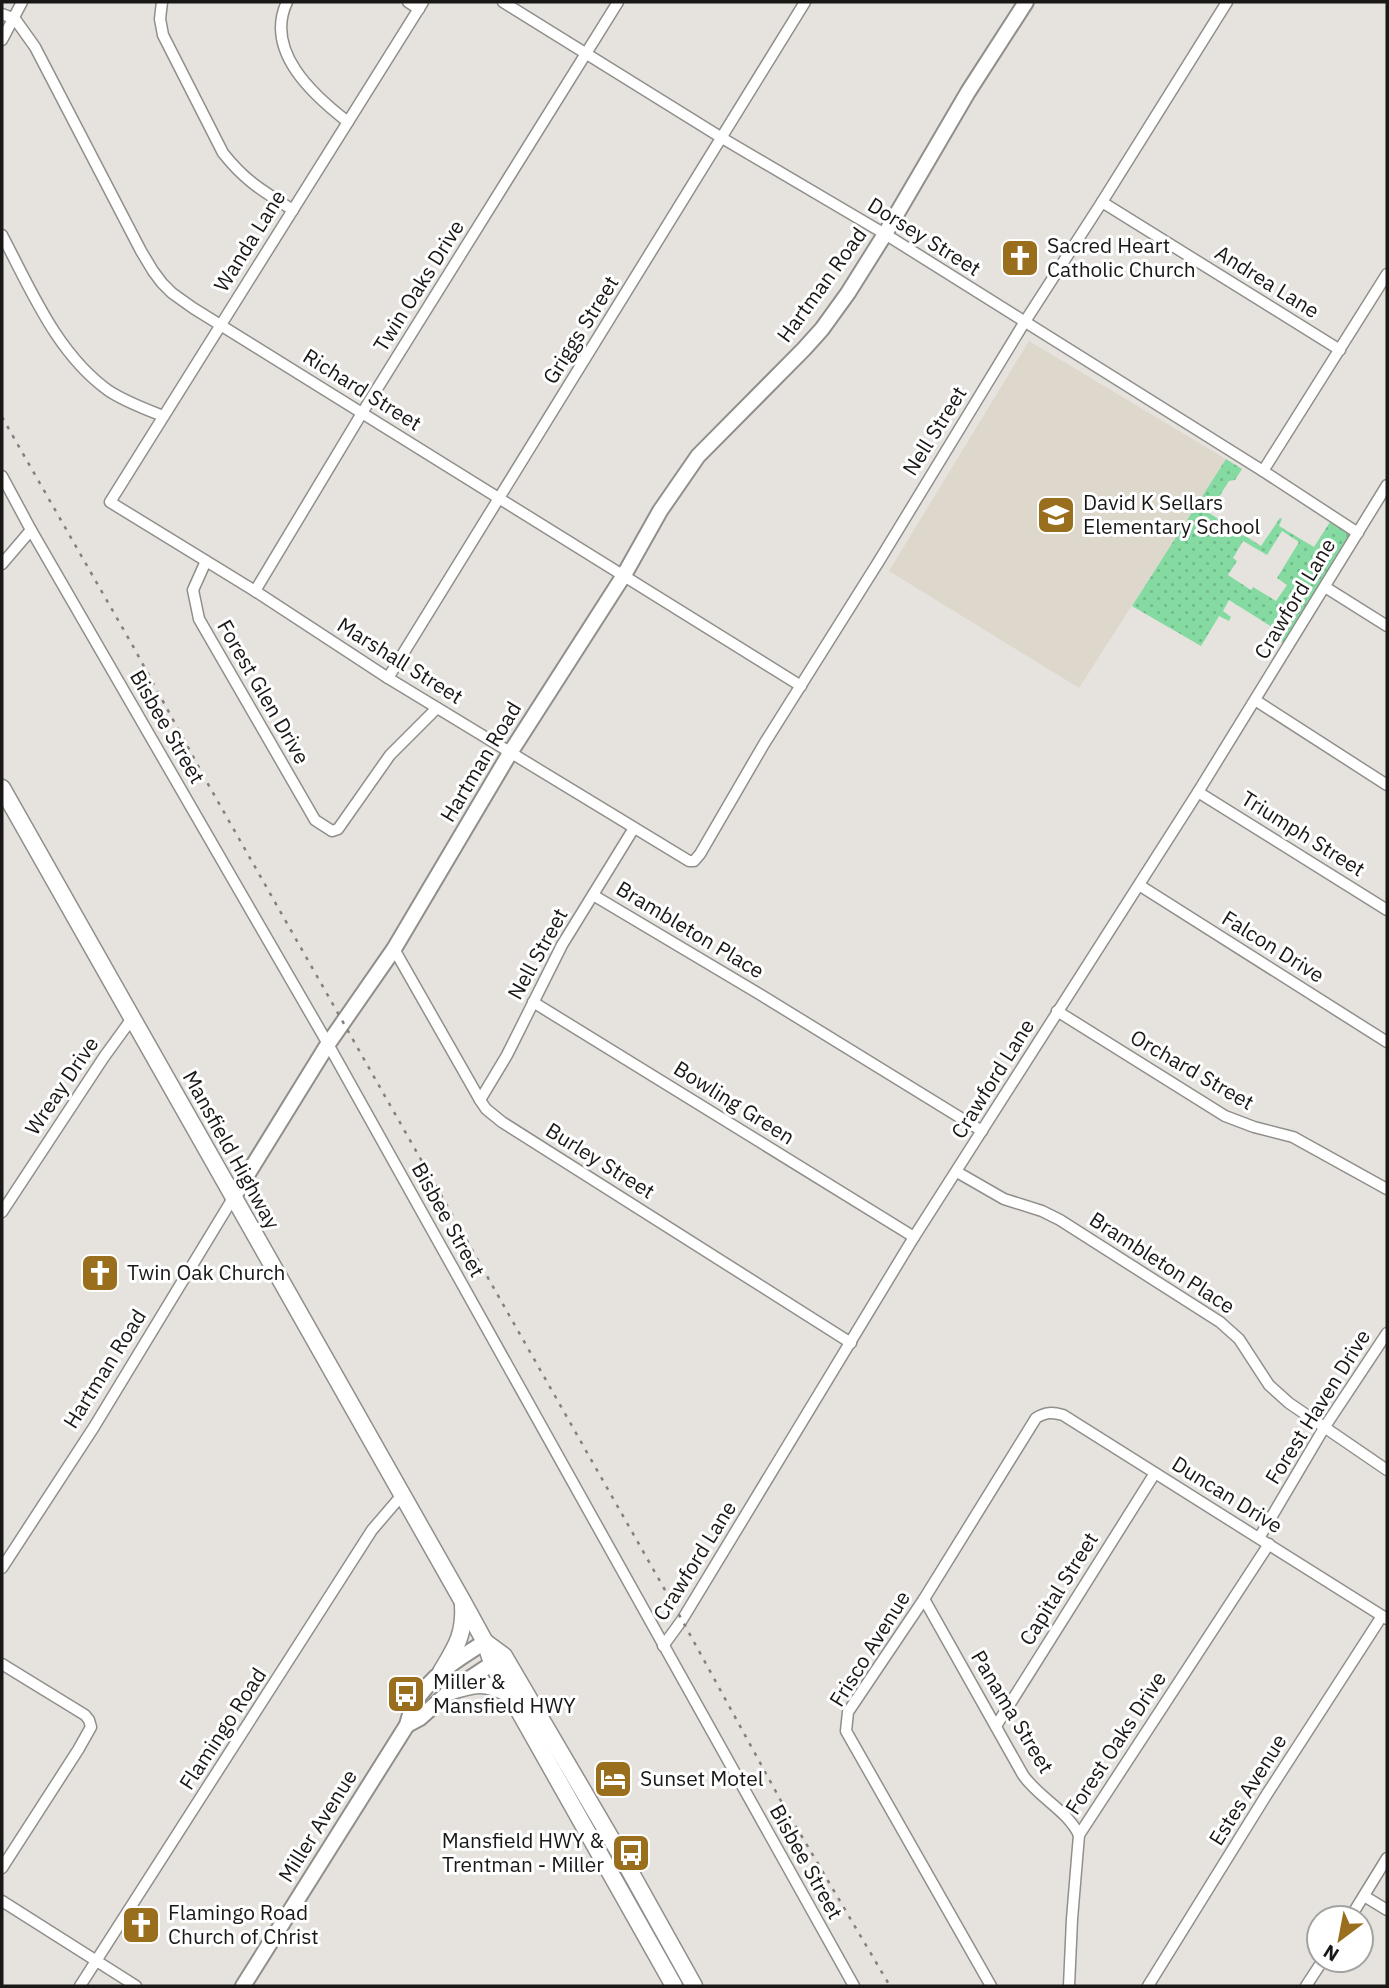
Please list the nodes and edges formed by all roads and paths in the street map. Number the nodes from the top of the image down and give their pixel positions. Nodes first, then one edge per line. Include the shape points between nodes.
1 (22, 2) edge
2 (162, 2) edge
3 (287, 2) edge
4 (408, 2) edge
5 (503, 2) edge
6 (618, 2) edge
7 (805, 2) edge
8 (1026, 2) edge
9 (1227, 2) edge
10 (421, 5) edge
11 (2, 14) edge
12 (15, 19) junction
13 (2, 40) edge
14 (586, 53) junction
15 (348, 122) junction
16 (722, 138) junction
17 (1102, 202) junction
18 (293, 210) junction
19 (885, 234) junction
20 (2, 235) edge
21 (1387, 274) edge
22 (1024, 323) junction
23 (220, 325) junction
24 (1340, 350) junction
25 (362, 413) junction
26 (163, 416) junction
27 (1263, 471) junction
28 (2, 476) edge
29 (1387, 487) edge
30 (500, 498) junction
31 (110, 502) joint
32 (31, 530) junction
33 (1358, 533) junction
34 (206, 561) junction
35 (2, 564) edge
36 (624, 575) junction
37 (1325, 587) junction
38 (255, 591) junction
39 (1387, 626) edge
40 (388, 678) junction
41 (801, 686) junction
42 (1255, 700) junction
43 (437, 708) junction
44 (510, 753) junction
45 (1387, 785) edge
46 (2, 788) edge
47 (1198, 792) junction
48 (634, 828) junction
49 (670, 850) joint
50 (1139, 885) junction
51 (593, 895) junction
52 (1387, 910) edge
53 (394, 949) junction
54 (533, 1002) junction
55 (1058, 1011) junction
56 (133, 1017) junction
57 (1385, 1037) edge
58 (328, 1044) junction
59 (480, 1100) junction
60 (982, 1131) junction
61 (957, 1172) junction
62 (1387, 1189) edge
63 (233, 1198) junction
64 (2, 1212) edge
65 (914, 1237) junction
66 (1387, 1333) edge
67 (851, 1343) junction
68 (1043, 1414) joint
69 (1324, 1428) junction
70 (1387, 1469) edge
71 (1155, 1473) junction
72 (402, 1495) junction
73 (1259, 1538) junction
74 (1269, 1544) junction
75 (2, 1568) edge
76 (924, 1599) junction
77 (463, 1602) junction
78 (1385, 1617) edge
79 (485, 1642) junction
80 (663, 1646) junction
81 (498, 1660) junction
82 (2, 1664) edge
83 (441, 1672) junction
84 (449, 1692) junction
85 (509, 1694) junction
86 (407, 1725) junction
87 (996, 1726) junction
88 (1079, 1835) junction
89 (1387, 1858) edge
90 (626, 1864) junction
91 (2, 1867) edge
92 (610, 1872) junction
93 (1364, 1896) junction
94 (2, 1901) edge
95 (1359, 1904) edge
96 (1387, 1910) edge
97 (96, 1961) junction
98 (80, 1986) edge
99 (136, 1986) edge
100 (243, 1986) edge
101 (674, 1986) edge
102 (694, 1986) edge
103 (854, 1986) edge
104 (990, 1986) edge
105 (1069, 1986) edge
106 (1148, 1986) edge

1 - 12 street
2 - 18 street via 163,35 223,153 251,184
3 - 15 street via 281,22 285,51 312,92
4 - 10 street
5 - 14 street, Dorsey Street
6 - 14 street, Twin Oaks Drive
7 - 16 street, Griggs Street
8 - 19 street, Hartman Road
9 - 17 street, Nell Street
10 - 15 street, Wanda Lane
11 - 12 street
12 - 13 street
12 - 23 street, Richard Street via 153,271 172,293
14 - 16 street, Dorsey Street
14 - 25 street, Twin Oaks Drive
15 - 18 street, Wanda Lane
16 - 19 street, Dorsey Street
16 - 30 street, Griggs Street
17 - 22 street, Nell Street
17 - 24 street, Andrea Lane
18 - 23 street, Wanda Lane
19 - 22 street, Dorsey Street
19 - 36 street, Hartman Road via 822,329 698,456
20 - 26 street via 70,354 109,391
21 - 24 street
22 - 27 street, Dorsey Street
22 - 41 street, Nell Street
23 - 25 street, Richard Street
23 - 26 street, Wanda Lane
24 - 27 street
25 - 30 street, Richard Street
25 - 38 street, Twin Oaks Drive
26 - 31 street, Wanda Lane
27 - 33 street, Dorsey Street
28 - 32 street, Bisbee Street
29 - 33 street, Crawford Lane
30 - 36 street, Richard Street
30 - 40 street, Griggs Street
31 - 34 street, Marshall Street
32 - 35 street
32 - 58 street, Bisbee Street
33 - 37 street, Crawford Lane
34 - 38 street, Marshall Street
34 - 43 street, Forest Glen Drive via 193,590 199,619 316,820 332,831 338,829 390,755
36 - 41 street, Richard Street
36 - 44 street, Hartman Road
37 - 39 street
37 - 42 street, Crawford Lane
38 - 40 street, Marshall Street
40 - 43 street, Marshall Street
41 - 49 street, Nell Street via 700,854 689,861
42 - 45 street
42 - 47 street, Crawford Lane
43 - 44 street, Marshall Street
44 - 48 street, Marshall Street
44 - 53 street, Hartman Road
46 - 56 main road, Mansfield Highway
47 - 50 street, Crawford Lane
47 - 52 street, Triumph Street
48 - 49 street, Marshall Street
48 - 51 street, Nell Street
50 - 55 street, Crawford Lane
50 - 57 street, Falcon Drive
51 - 54 street, Nell Street
51 - 60 street, Brambleton Place
53 - 58 street, Hartman Road
53 - 59 street, Burley Street
54 - 59 street, Nell Street
54 - 65 street, Bowling Green
55 - 60 street, Crawford Lane
55 - 62 street, Orchard Street via 1226,1116 1293,1137
56 - 63 main road, Mansfield Highway
56 - 64 street, Wreay Drive
58 - 63 street, Hartman Road
58 - 80 street, Bisbee Street
59 - 67 street, Burley Street via 502,1122
60 - 61 street, Crawford Lane
61 - 65 street, Crawford Lane
61 - 69 street, Brambleton Place via 1004,1199 1060,1220 1220,1322 1239,1339 1269,1385
63 - 72 main road, Mansfield Highway
63 - 75 street, Hartman Road
65 - 67 street, Crawford Lane
66 - 69 street, Forest Haven Drive
67 - 80 street, Crawford Lane
68 - 71 street, Duncan Drive via 1063,1415
68 - 76 street, Frisco Avenue
69 - 70 street, Brambleton Place
69 - 73 street, Forest Haven Drive
71 - 73 street, Duncan Drive
71 - 87 street, Capital Street
72 - 77 main road, Mansfield Highway
72 - 97 street, Flamingo Road via 372,1530
73 - 74 street, Duncan Drive
74 - 78 street, Duncan Drive
74 - 88 street, Forest Oaks Drive
76 - 87 street, Panama Street
76 - 104 street, Frisco Avenue via 848,1713 846,1731
77 - 79 main road, Mansfield Highway
77 - 83 main road via 460,1638
78 - 106 street, Estes Avenue via 1267,1794
79 - 81 main road, Mansfield Highway
79 - 83 street, Miller Avenue
80 - 103 street, Bisbee Street
81 - 84 street, Miller Avenue
81 - 85 main road, Mansfield Highway
81 - 90 main road, Mansfield Highway
82 - 91 street via 85,1716 91,1727
83 - 86 street, Miller Avenue via 414,1704
84 - 85 main road via 485,1684
84 - 86 street, Miller Avenue
85 - 92 main road, Mansfield Highway
86 - 100 street, Miller Avenue
87 - 88 street, Panama Street via 1030,1784 1074,1824
88 - 105 street, Forest Oaks Drive
89 - 93 street
90 - 92 main road
90 - 102 main road, Mansfield Highway
92 - 101 main road, Mansfield Highway
93 - 95 street
93 - 96 street
94 - 97 street
97 - 98 street, Flamingo Road
97 - 99 street

